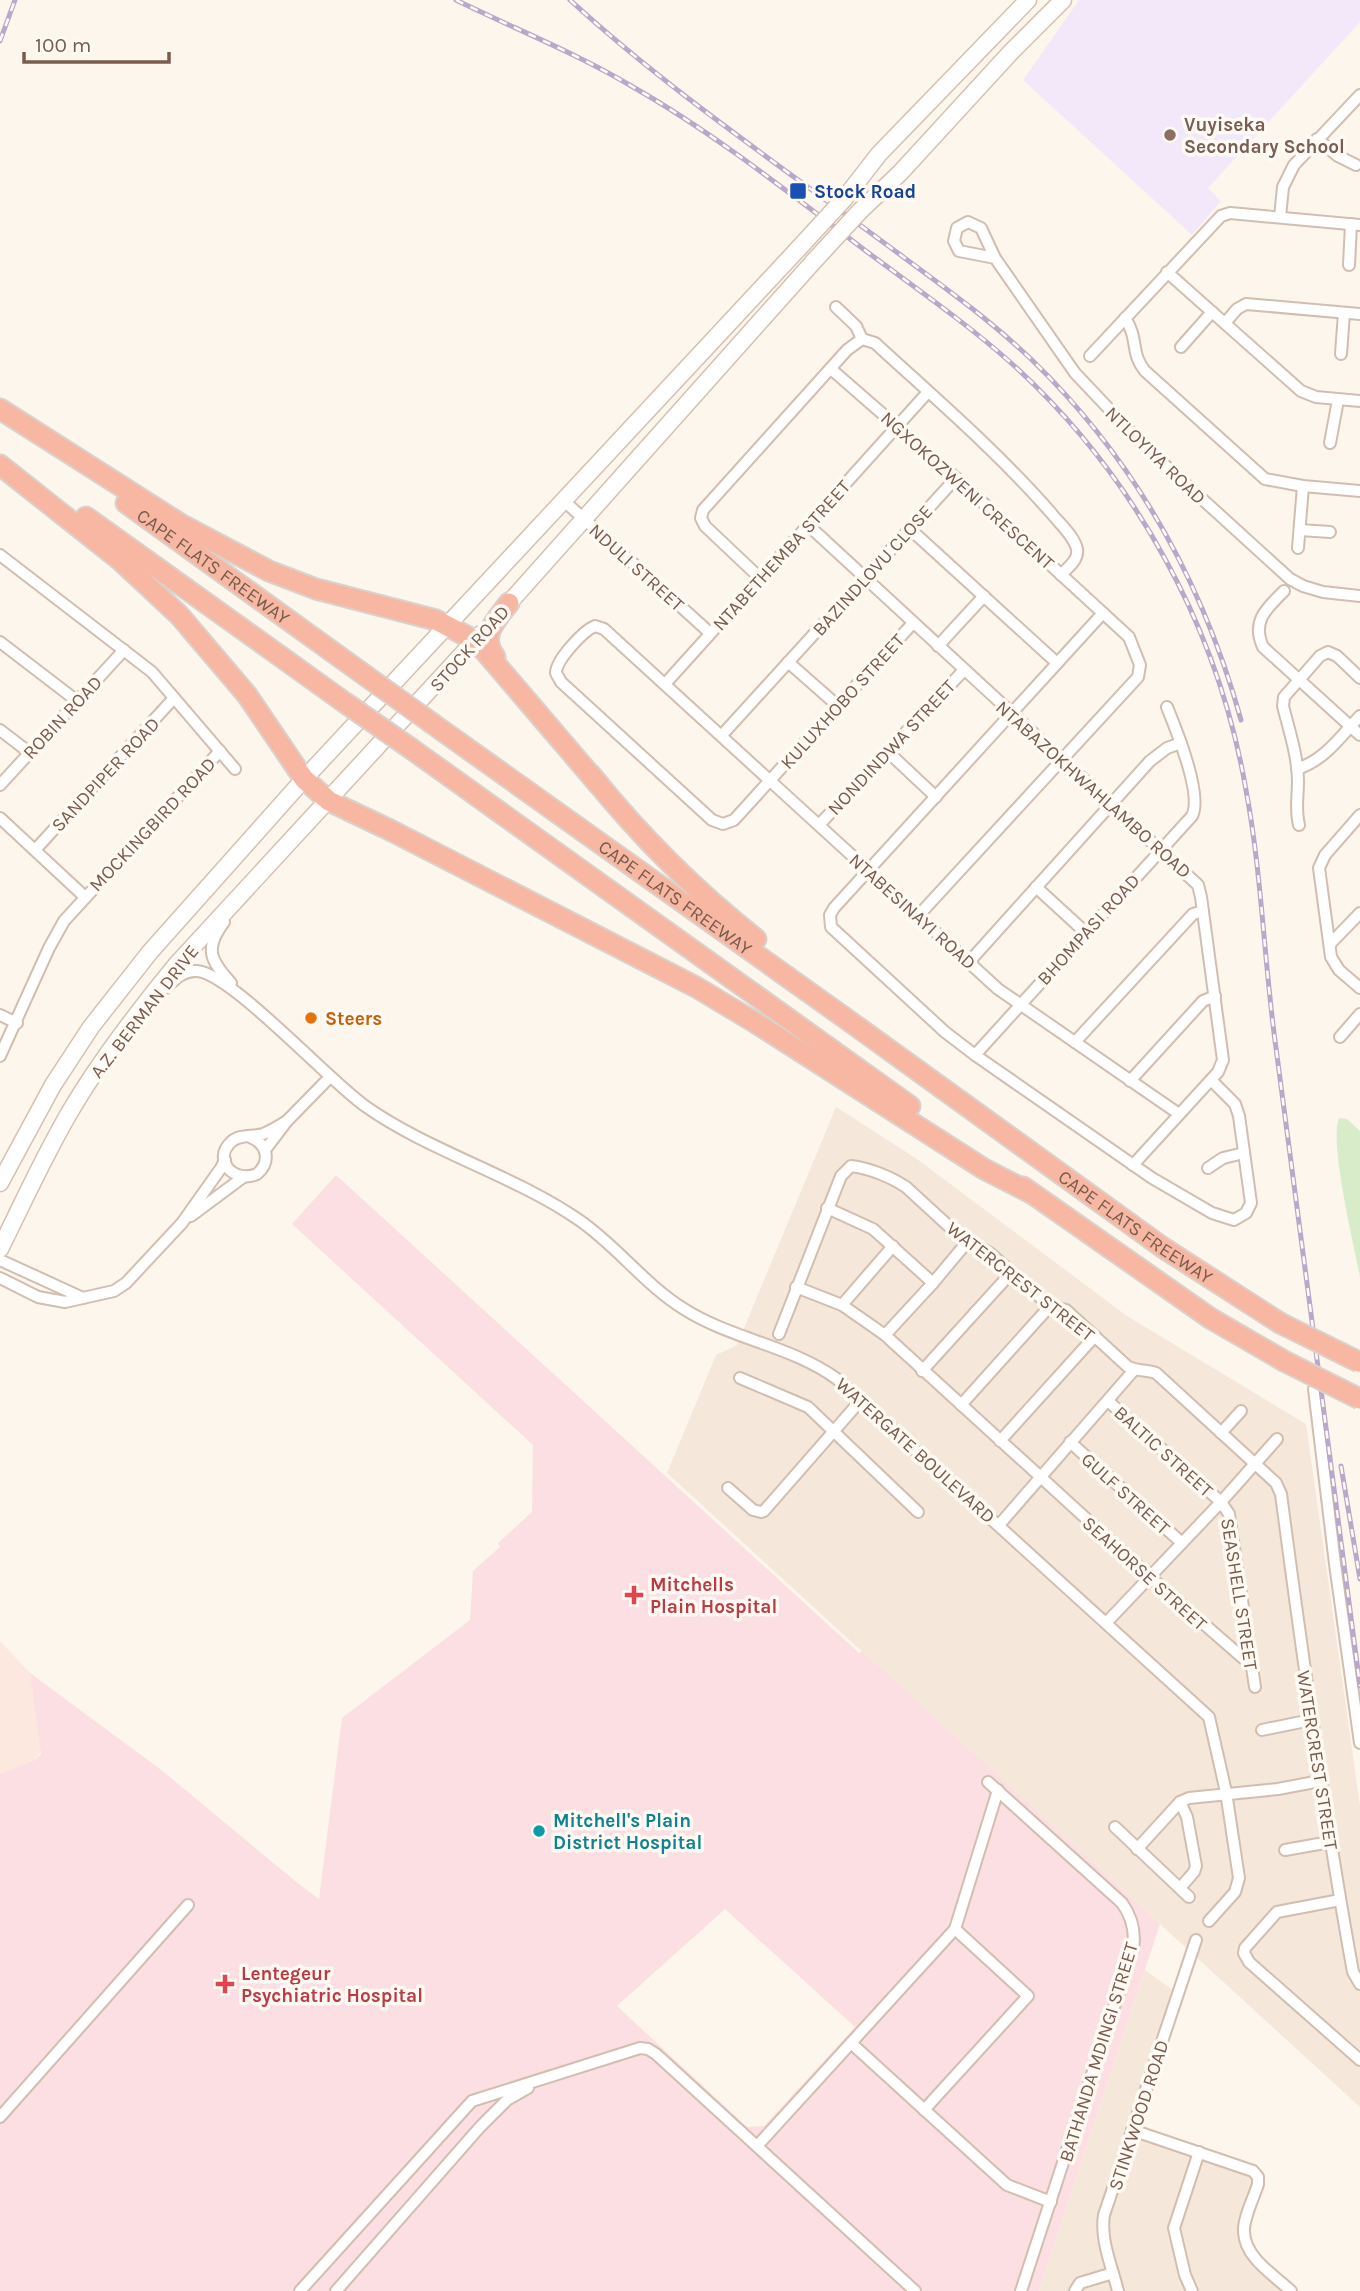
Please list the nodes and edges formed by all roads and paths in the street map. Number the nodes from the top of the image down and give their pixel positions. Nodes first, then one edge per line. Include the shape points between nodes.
1 (1028, 0) edge
2 (1063, 0) edge
3 (1360, 95) edge
4 (1317, 139) junction
5 (1356, 164) dead end
6 (1280, 217) junction
7 (1356, 224) edge
8 (995, 258) dead end
9 (1349, 265) dead end
10 (1167, 272) junction
11 (836, 307) dead end
12 (1212, 312) junction
13 (1344, 313) junction
14 (1360, 314) edge
15 (1125, 318) junction
16 (1225, 323) junction
17 (862, 340) junction
18 (1181, 347) dead end
19 (1341, 354) dead end
20 (1090, 356) dead end
21 (831, 369) junction
22 (929, 392) junction
23 (1338, 400) junction
24 (1360, 401) edge
25 (0, 411) edge
26 (898, 427) junction
27 (1330, 443) dead end
28 (0, 455) edge
29 (0, 465) edge
30 (956, 478) junction
31 (1304, 486) junction
32 (1360, 491) edge
33 (563, 500) junction
34 (585, 520) junction
35 (808, 525) junction
36 (910, 529) junction
37 (1300, 530) junction
38 (1330, 532) dead end
39 (1298, 548) dead end
40 (0, 555) edge
41 (1061, 575) junction
42 (760, 578) junction
43 (865, 578) junction
44 (1284, 591) dead end
45 (984, 596) junction
46 (1360, 596) edge
47 (509, 603) junction
48 (1103, 613) junction
49 (913, 623) junction
50 (449, 625) junction
51 (710, 633) junction
52 (476, 641) junction
53 (0, 642) edge
54 (938, 646) junction
55 (124, 650) junction
56 (788, 662) junction
57 (1057, 663) junction
58 (964, 670) junction
59 (1360, 678) edge
60 (1298, 680) junction
61 (665, 684) junction
62 (174, 698) junction
63 (77, 701) junction
64 (838, 706) junction
65 (1167, 707) dead end
66 (1011, 713) junction
67 (1360, 716) edge
68 (1350, 726) junction
69 (0, 730) edge
70 (722, 735) junction
71 (1360, 735) edge
72 (344, 737) junction
73 (1181, 743) junction
74 (220, 751) junction
75 (887, 751) junction
76 (30, 752) junction
77 (1061, 759) junction
78 (235, 769) dead end
79 (1297, 769) junction
80 (304, 779) junction
81 (770, 780) junction
82 (0, 785) edge
83 (599, 785) junction
84 (936, 797) junction
85 (328, 801) junction
86 (1111, 805) junction
87 (1360, 815) edge
88 (0, 818) edge
89 (819, 825) junction
90 (1299, 825) dead end
91 (35, 850) junction
92 (1160, 850) junction
93 (868, 870) junction
94 (262, 873) junction
95 (1036, 887) junction
96 (85, 897) junction
97 (1203, 911) junction
98 (1360, 913) edge
99 (918, 916) junction
100 (1085, 932) junction
101 (1330, 944) junction
102 (969, 961) junction
103 (1360, 988) edge
104 (239, 995) junction
105 (1215, 996) junction
106 (1019, 1004) junction
107 (1360, 1014) edge
108 (0, 1015) edge
109 (133, 1018) junction
110 (845, 1018) junction
111 (17, 1023) junction
112 (1339, 1037) dead end
113 (1075, 1042) junction
114 (975, 1055) junction
115 (0, 1056) edge
116 (330, 1077) junction
117 (1211, 1080) junction
118 (1130, 1081) junction
119 (1179, 1114) junction
120 (287, 1121) junction
121 (250, 1137) junction
122 (265, 1150) junction
123 (1244, 1153) junction
124 (225, 1160) junction
125 (1133, 1165) junction
126 (1209, 1168) dead end
127 (242, 1178) junction
128 (0, 1183) edge
129 (1031, 1193) junction
130 (827, 1208) junction
131 (182, 1223) junction
132 (968, 1241) junction
133 (893, 1247) junction
134 (0, 1249) edge
135 (0, 1260) edge
136 (1011, 1272) junction
137 (0, 1278) edge
138 (933, 1283) junction
139 (796, 1287) junction
140 (83, 1298) junction
141 (842, 1305) junction
142 (1050, 1306) junction
143 (779, 1334) dead end
144 (885, 1335) junction
145 (1095, 1336) junction
146 (1359, 1362) edge
147 (1134, 1370) junction
148 (922, 1371) junction
149 (740, 1378) dead end
150 (1314, 1389) dead end
151 (1360, 1399) edge
152 (861, 1400) junction
153 (1108, 1401) junction
154 (961, 1405) junction
155 (1241, 1412) dead end
156 (833, 1433) junction
157 (1221, 1433) junction
158 (1277, 1439) dead end
159 (1000, 1441) junction
160 (1070, 1442) junction
161 (1254, 1463) junction
162 (1041, 1478) junction
163 (728, 1488) dead end
164 (1221, 1502) junction
165 (918, 1512) dead end
166 (999, 1525) junction
167 (1182, 1543) junction
168 (1149, 1577) junction
169 (1106, 1623) junction
170 (1252, 1666) junction
171 (1255, 1687) dead end
172 (1311, 1720) junction
173 (1262, 1730) dead end
174 (1360, 1743) edge
175 (1320, 1781) junction
176 (988, 1782) dead end
177 (998, 1790) junction
178 (1226, 1793) junction
179 (1180, 1802) junction
180 (1115, 1827) dead end
181 (1330, 1842) junction
182 (1137, 1849) junction
183 (1285, 1850) dead end
184 (1180, 1888) junction
185 (1189, 1897) dead end
186 (1340, 1900) junction
187 (188, 1905) dead end
188 (1209, 1921) dead end
189 (955, 1929) junction
190 (1196, 1940) dead end
191 (1360, 1984) edge
192 (851, 2043) junction
193 (1360, 2060) edge
194 (539, 2081) junction
195 (924, 2110) junction
196 (0, 2117) edge
197 (1132, 2130) junction
198 (757, 2146) junction
199 (1199, 2152) junction
200 (1051, 2202) junction
201 (1113, 2273) junction
202 (300, 2291) edge
203 (336, 2291) edge
204 (915, 2291) edge
205 (1021, 2291) edge
206 (1075, 2291) edge
207 (1118, 2291) edge
208 (1192, 2291) edge
209 (1291, 2291) edge

1 - 33 main road, STOCK ROAD, bridge via 879,154 844,199
2 - 34 main road, STOCK ROAD, bridge via 814,261
3 - 4 street
4 - 5 street
4 - 6 street via 1286,177
6 - 7 street
6 - 10 street via 1221,216
7 - 9 street
8 - 46 street, NTLOYIYA ROAD via 1082,381 1145,447 1290,579 1323,592
10 - 12 street
10 - 15 street
11 - 17 street via 856,326
12 - 16 street
12 - 18 street
13 - 14 street
13 - 16 street via 1245,304
13 - 19 street
15 - 20 street
15 - 31 street via 1145,371 1265,479
16 - 23 street via 1301,391
17 - 21 street
17 - 22 street via 875,343
21 - 26 street, NGXOKOZWENI CRESCENT
21 - 42 street via 702,510 705,526
22 - 26 street, NTABETHEMBA STREET
22 - 41 street via 1008,466 1066,531 1077,551
23 - 24 street
23 - 27 street
25 - 50 highway via 182,525 257,566 316,589
25 - 110 highway, CAPE FLATS FREEWAY, bridge
26 - 30 street, NGXOKOZWENI CRESCENT
26 - 35 street, NTABETHEMBA STREET
28 - 129 highway, CAPE FLATS FREEWAY, bridge
29 - 80 highway via 90,535 179,615 247,695
30 - 36 street, BAZINDLOVU CLOSE
30 - 41 street, NGXOKOZWENI CRESCENT
31 - 32 street
31 - 37 street
33 - 34 street, NDULI STREET
33 - 50 main road, STOCK ROAD
34 - 47 main road, STOCK ROAD
34 - 51 street, NDULI STREET
35 - 42 street, NTABETHEMBA STREET
35 - 43 street, NTABAZOKHWAHLAMBO ROAD
36 - 43 street, BAZINDLOVU CLOSE
36 - 45 street
37 - 38 street
37 - 39 street
40 - 55 street, MOCKINGBIRD ROAD
41 - 48 street, NGXOKOZWENI CRESCENT
42 - 51 street, NTABETHEMBA STREET
43 - 49 street, NTABAZOKHWAHLAMBO ROAD
43 - 56 street, BAZINDLOVU CLOSE
44 - 60 street via 1260,617 1258,631 1264,647
45 - 54 street
45 - 57 street
47 - 52 main road, STOCK ROAD
47 - 83 highway via 488,635 491,652
48 - 57 street
48 - 77 street, NGXOKOZWENI CRESCENT via 1129,637 1140,671
49 - 54 street, NTABAZOKHWAHLAMBO ROAD
49 - 64 street, KULUXHOBO STREET
50 - 52 highway
50 - 72 main road, STOCK ROAD
51 - 61 street, NTABETHEMBA STREET
52 - 72 main road via 450,639
52 - 83 highway
52 - 85 main road, STOCK ROAD
53 - 63 street
54 - 58 street, NTABAZOKHWAHLAMBO ROAD
55 - 62 street, MOCKINGBIRD ROAD via 152,672
55 - 63 street, ROBIN ROAD
56 - 64 street
56 - 70 street, BAZINDLOVU CLOSE
57 - 66 street
58 - 66 street, NTABAZOKHWAHLAMBO ROAD
58 - 75 street, NONDINDWA STREET
59 - 60 street via 1328,652
60 - 68 street
60 - 79 street via 1283,702
61 - 70 street, NTABESINAYI ROAD
61 - 81 street, KULUXHOBO STREET via 595,626 556,667 561,682 718,824 734,820
62 - 74 street, MOCKINGBIRD ROAD
62 - 91 street, SANDPIPER ROAD
63 - 76 street, ROBIN ROAD
64 - 81 street, KULUXHOBO STREET
65 - 73 street, BHOMPASI ROAD
66 - 77 street, NTABAZOKHWAHLAMBO ROAD
66 - 84 street
67 - 68 street
68 - 71 street
68 - 79 street via 1317,761
69 - 76 street
70 - 81 street, NTABESINAYI ROAD
72 - 80 main road, STOCK ROAD
73 - 86 street via 1159,753
73 - 92 street, BHOMPASI ROAD via 1195,810
74 - 78 street, MOCKINGBIRD ROAD
74 - 96 street, MOCKINGBIRD ROAD
75 - 84 street
75 - 89 street, NONDINDWA STREET
76 - 82 street, ROBIN ROAD
77 - 86 street, NTABAZOKHWAHLAMBO ROAD
77 - 99 street
79 - 90 street
80 - 85 highway
80 - 128 main road, A.Z. BERMAN DRIVE via 150,952 92,1027 53,1085
81 - 89 street, NTABESINAYI ROAD
83 - 110 highway via 677,871 824,993
84 - 93 street
85 - 94 main road, A.Z. BERMAN DRIVE
85 - 129 highway via 696,987 984,1169
86 - 92 street, NTABAZOKHWAHLAMBO ROAD
86 - 95 street
87 - 101 street via 1320,862
88 - 91 street
89 - 93 street, NTABESINAYI ROAD
91 - 96 street
92 - 97 street, NTABAZOKHWAHLAMBO ROAD via 1198,885
92 - 100 street, BHOMPASI ROAD
93 - 99 street, NTABESINAYI ROAD
93 - 114 street via 834,908 831,927
94 - 104 street, WATERGATE BOULEVARD via 212,943 215,965
94 - 109 main road, A.Z. BERMAN DRIVE
95 - 100 street
95 - 102 street
96 - 111 street, MOCKINGBIRD ROAD via 60,926
97 - 105 street, NTABAZOKHWAHLAMBO ROAD
97 - 113 street via 1193,914
98 - 101 street
99 - 102 street, NTABESINAYI ROAD
100 - 106 street, BHOMPASI ROAD
101 - 103 street via 1335,965
102 - 106 street, NTABESINAYI ROAD
104 - 109 street, WATERGATE BOULEVARD via 205,972 188,971
104 - 116 street, WATERGATE BOULEVARD
105 - 117 street, NTABAZOKHWAHLAMBO ROAD via 1224,1057
105 - 118 street via 1203,1001
106 - 113 street, NTABESINAYI ROAD
106 - 114 street, BHOMPASI ROAD
107 - 112 street
108 - 111 street
109 - 134 main road, A.Z. BERMAN DRIVE via 69,1114
110 - 146 highway, CAPE FLATS FREEWAY, bridge via 1162,1247 1280,1323
111 - 115 street, MOCKINGBIRD ROAD
113 - 118 street, NTABESINAYI ROAD
114 - 125 street
116 - 120 street
116 - 152 street, WATERGATE BOULEVARD via 374,1112 580,1220 683,1309 827,1371
117 - 119 street, NTABAZOKHWAHLAMBO ROAD
117 - 123 street via 1235,1104
118 - 119 street, NTABESINAYI ROAD
119 - 125 street, NTABAZOKHWAHLAMBO ROAD
120 - 121 street
120 - 122 street
121 - 122 street
121 - 124 street via 231,1142
122 - 127 street via 262,1170
123 - 125 street via 1251,1203 1246,1213 1234,1220 1212,1213
123 - 126 street via 1223,1158
124 - 127 street via 230,1171
124 - 131 street
127 - 131 street
129 - 151 highway, CAPE FLATS FREEWAY, bridge via 1200,1311 1284,1362
130 - 132 street, WATERCREST STREET via 844,1171 859,1167 906,1187
130 - 133 street via 873,1229
130 - 139 street, WATERCREST STREET
131 - 140 street via 126,1283 114,1291
132 - 136 street, WATERCREST STREET via 981,1246
132 - 138 street
133 - 138 street
133 - 141 street
135 - 140 street
136 - 142 street, WATERCREST STREET
136 - 148 street
137 - 140 street via 52,1301
138 - 144 street
139 - 141 street
139 - 143 street, WATERCREST STREET
141 - 144 street
142 - 145 street, WATERCREST STREET via 1066,1310
142 - 154 street
144 - 148 street
145 - 147 street, WATERCREST STREET
145 - 159 street
147 - 153 street
147 - 157 street, WATERCREST STREET via 1156,1373
148 - 154 street
149 - 156 street via 800,1402
150 - 174 street
152 - 156 street
152 - 166 street, WATERGATE BOULEVARD
153 - 160 street
153 - 164 street, BALTIC STREET
154 - 159 street
155 - 157 street
156 - 163 street via 761,1512
156 - 165 street
157 - 161 street, WATERCREST STREET
158 - 161 street
159 - 162 street
160 - 162 street
160 - 167 street, GULF STREET
161 - 164 street
161 - 172 street, WATERCREST STREET via 1281,1493
162 - 166 street
162 - 168 street, SEAHORSE STREET
164 - 167 street
164 - 170 street, SEASHELL STREET via 1231,1519
166 - 169 street, WATERGATE BOULEVARD
167 - 168 street
168 - 169 street
168 - 170 street, SEAHORSE STREET
169 - 178 street, WATERGATE BOULEVARD via 1209,1717
170 - 171 street, SEASHELL STREET
172 - 173 street
172 - 175 street, WATERCREST STREET
175 - 178 street
175 - 181 street, WATERCREST STREET
176 - 177 street, BATHANDA MDINGI STREET
177 - 189 street
177 - 200 street, BATHANDA MDINGI STREET via 1122,1903 1135,1933
178 - 179 street
178 - 188 street, WATERGATE BOULEVARD via 1239,1886
179 - 182 street
179 - 184 street via 1188,1817 1196,1866
180 - 182 street
181 - 183 street
181 - 186 street, WATERCREST STREET
182 - 184 street
184 - 185 street
186 - 191 street, WATERCREST STREET via 1353,1972
186 - 193 street via 1277,1912 1244,1953
187 - 196 street
189 - 192 street
189 - 195 street via 1028,1996
190 - 197 street, STINKWOOD ROAD
192 - 195 street
192 - 198 street
194 - 198 street via 635,2049 648,2049
194 - 202 street via 484,2096 464,2108
194 - 203 street via 507,2100 480,2127
195 - 200 street via 1007,2185
197 - 199 street
197 - 201 street, STINKWOOD ROAD via 1102,2226
198 - 204 street
199 - 208 street via 1174,2228
199 - 209 street via 1256,2174 1258,2184 1243,2231 1248,2249
200 - 205 street, BATHANDA MDINGI STREET
201 - 206 street via 1080,2283
201 - 207 street, STINKWOOD ROAD

